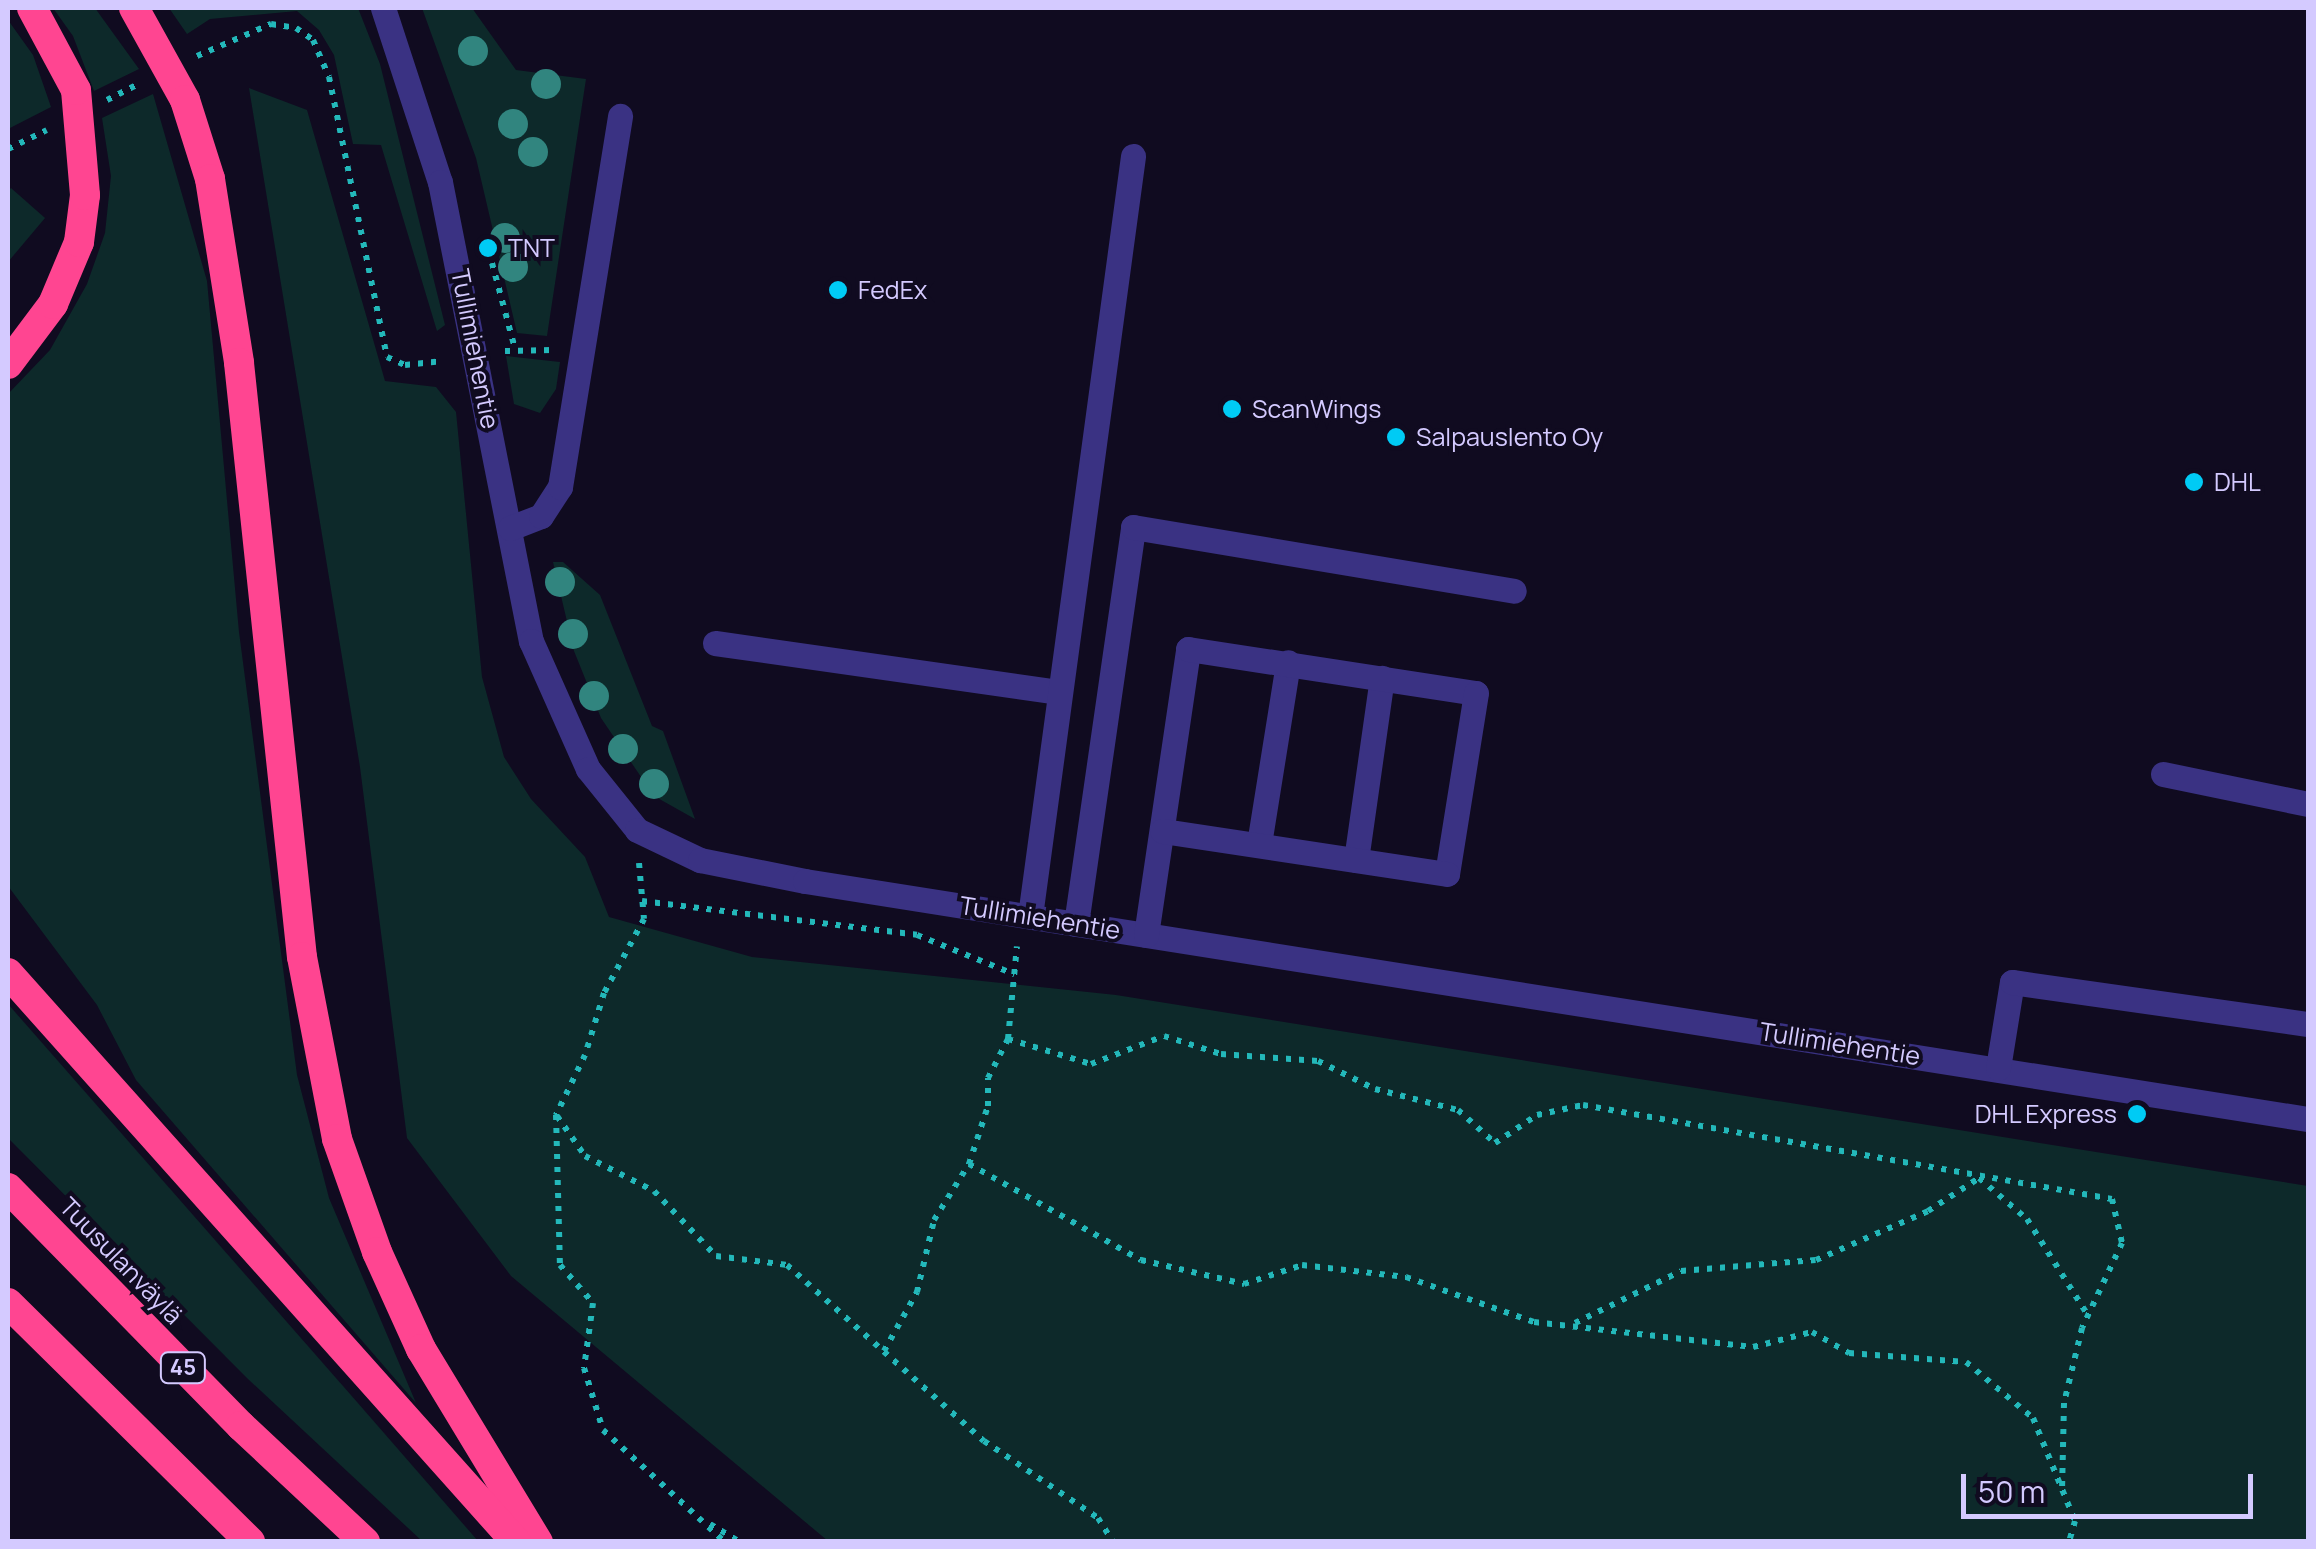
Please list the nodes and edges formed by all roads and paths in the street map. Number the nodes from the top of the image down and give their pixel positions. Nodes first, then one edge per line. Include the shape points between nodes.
1 (32, 8) edge
2 (134, 8) edge
3 (383, 8) edge
4 (192, 58) dead end
5 (158, 75) dead end
6 (91, 108) dead end
7 (620, 116) dead end
8 (58, 124) dead end
9 (8, 149) edge
10 (1133, 156) dead end
11 (583, 355) junction
12 (477, 356) junction
13 (429, 362) dead end
14 (8, 364) edge
15 (510, 528) junction
16 (1514, 591) dead end
17 (715, 643) dead end
18 (1288, 662) junction
19 (1382, 678) junction
20 (1060, 692) junction
21 (2162, 774) dead end
22 (2308, 804) edge
23 (636, 830) junction
24 (1162, 831) junction
25 (1260, 844) junction
26 (1356, 860) junction
27 (642, 901) junction
28 (1030, 916) junction
29 (1076, 924) junction
30 (1146, 935) junction
31 (8, 973) edge
32 (2308, 1024) edge
33 (1008, 1038) junction
34 (1998, 1068) junction
35 (556, 1115) junction
36 (2308, 1119) edge
37 (969, 1164) junction
38 (1979, 1178) junction
39 (8, 1188) edge
40 (8, 1303) edge
41 (2088, 1315) junction
42 (1572, 1325) junction
43 (884, 1351) junction
44 (2062, 1490) junction
45 (700, 1519) junction
46 (250, 1542) edge
47 (365, 1542) edge
48 (516, 1542) edge
49 (538, 1542) edge
50 (725, 1542) edge
51 (740, 1542) edge
52 (1113, 1542) edge
53 (2069, 1542) edge

1 - 14 highway via 76,90 85,195 79,242 53,304
2 - 49 highway via 164,52 210,179 239,362 302,956 338,1138 377,1252 421,1349
3 - 12 street, Tullimiehentie via 440,182
4 - 13 path via 282,24 314,40 329,77 384,348 393,362
5 - 6 path
7 - 11 street
8 - 9 path
10 - 20 street
11 - 12 path via 534,348
11 - 15 street via 560,487 541,516
12 - 15 street, Tullimiehentie
15 - 23 street, Tullimiehentie via 532,641 588,769
16 - 29 street via 1133,528
17 - 20 street
18 - 19 street
18 - 24 street via 1188,648
18 - 25 street
19 - 26 street
19 - 26 street via 1476,693 1448,874
20 - 28 street
21 - 22 street
23 - 27 path
23 - 28 street, Tullimiehentie via 700,860
24 - 25 street
24 - 30 street
25 - 26 street
27 - 33 path via 917,936 1014,974
27 - 35 path via 644,919 604,992 586,1055
28 - 29 street, Tullimiehentie
29 - 30 street, Tullimiehentie
30 - 34 street, Tullimiehentie
31 - 48 highway
32 - 34 street via 2012,982
33 - 37 path via 988,1078 988,1106
33 - 38 path via 1091,1064 1164,1036 1220,1054 1318,1060 1375,1089 1458,1110 1496,1143 1537,1115 1583,1104
34 - 36 street, Tullimiehentie
35 - 43 path via 585,1156 654,1191 716,1256 787,1265
35 - 45 path via 560,1264 593,1302 584,1368 603,1430
37 - 42 path via 1141,1260 1244,1284 1302,1265 1406,1277 1534,1322
37 - 43 path via 934,1220 917,1292
38 - 41 path via 2028,1219
38 - 41 path via 2045,1183 2112,1200 2122,1243
38 - 42 path via 1928,1210 1816,1260 1681,1271
39 - 47 highway, Tuusulanväylä / 45 via 240,1426
40 - 46 highway
41 - 44 path via 2064,1403
42 - 44 path via 1753,1347 1812,1332 1849,1353 1966,1362 2034,1418
43 - 52 path via 984,1441 1098,1518
44 - 53 path via 2075,1522
45 - 50 path
45 - 51 path

